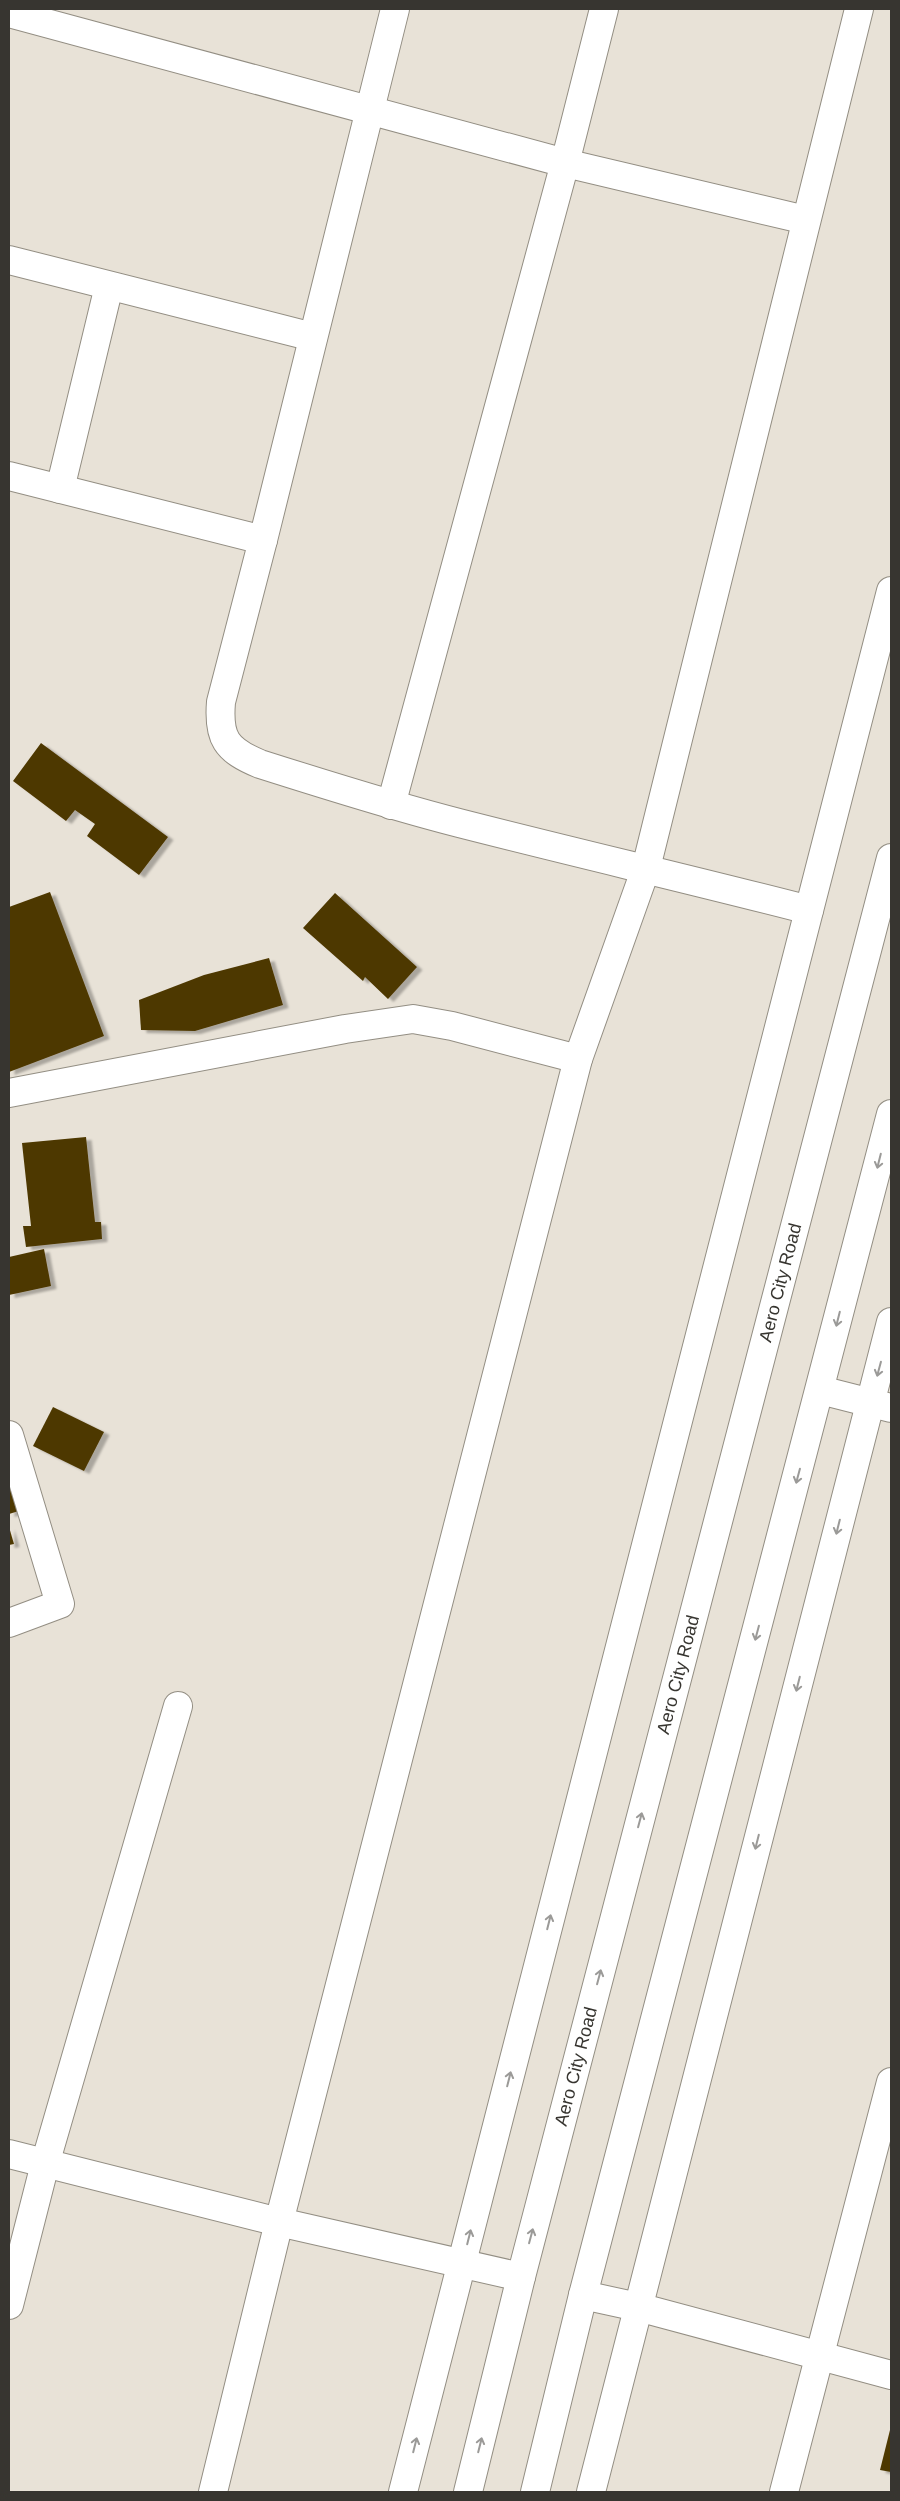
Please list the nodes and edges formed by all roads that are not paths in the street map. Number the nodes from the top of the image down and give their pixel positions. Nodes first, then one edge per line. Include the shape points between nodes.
1 (395, 9) edge
2 (604, 9) edge
3 (859, 9) edge
4 (9, 14) edge
5 (368, 111) junction
6 (565, 163) junction
7 (806, 220) junction
8 (9, 260) edge
9 (109, 286) junction
10 (312, 336) junction
11 (9, 476) edge
12 (60, 489) junction
13 (262, 540) junction
14 (891, 591) edge
15 (391, 805) junction
16 (891, 858) edge
17 (646, 868) junction
18 (809, 910) junction
19 (578, 1059) junction
20 (9, 1094) edge
21 (891, 1114) edge
22 (891, 1322) edge
23 (820, 1390) junction
24 (880, 1406) edge
25 (9, 1435) edge
26 (9, 1623) edge
27 (178, 1706) dead end
28 (891, 2082) edge
29 (9, 2154) edge
30 (45, 2164) junction
31 (279, 2222) junction
32 (462, 2264) junction
33 (521, 2277) junction
34 (583, 2295) junction
35 (9, 2306) edge
36 (638, 2307) junction
37 (820, 2355) junction
38 (891, 2375) edge
39 (212, 2492) edge
40 (404, 2492) edge
41 (468, 2492) edge
42 (535, 2492) edge
43 (591, 2492) edge
44 (784, 2492) edge

1 - 5 street
2 - 6 street
3 - 7 street
4 - 5 street
5 - 6 street
5 - 10 street
6 - 7 street
6 - 15 street
7 - 17 street
8 - 9 street
9 - 10 street
9 - 12 street
10 - 13 street
11 - 12 street
12 - 13 street
13 - 15 street via 221,702 219,724 224,739 241,756 260,764
14 - 18 street
15 - 17 street
33 -> 16 street, Aero City Road
17 - 18 street
17 - 19 street
32 -> 18 street
19 - 20 street via 413,1019
19 - 31 street
21 -> 23 street
22 -> 24 street
23 - 24 street
23 -> 34 street
24 -> 36 street
25 - 26 street via 60,1604
27 - 30 street
28 - 37 street
29 - 30 street
30 - 31 street
30 - 35 street
31 - 32 street
31 - 39 street
32 - 33 street
40 -> 32 street
41 -> 33 street, Aero City Road
34 - 36 street
34 - 42 street
36 - 37 street
36 - 43 street
37 - 38 street
37 - 44 street

